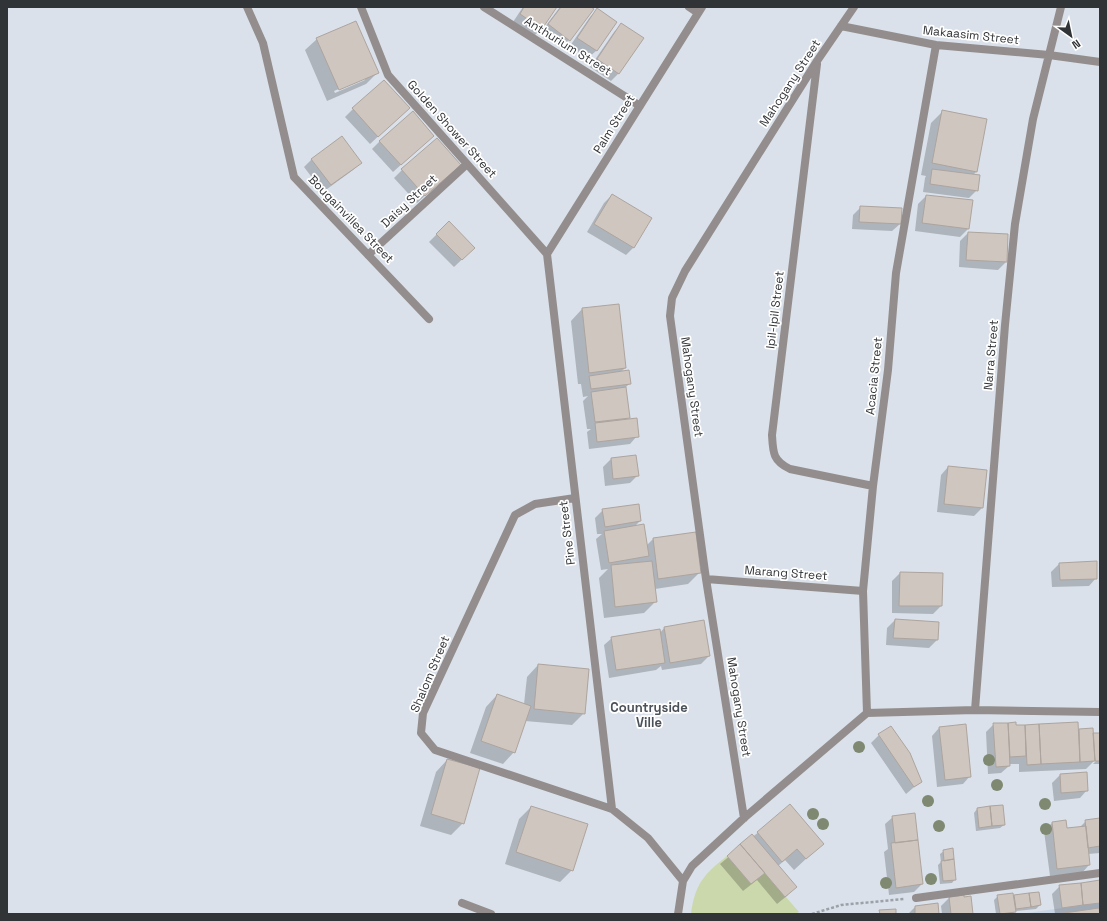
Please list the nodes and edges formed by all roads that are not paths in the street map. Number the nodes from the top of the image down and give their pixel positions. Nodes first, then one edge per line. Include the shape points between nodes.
1 (247, 7) edge
2 (360, 7) edge
3 (484, 7) edge
4 (689, 7) edge
5 (854, 7) edge
6 (1061, 7) edge
7 (700, 10) edge
8 (841, 26) junction
9 (936, 45) junction
10 (1049, 55) junction
11 (817, 61) junction
12 (1100, 62) edge
13 (640, 106) junction
14 (467, 164) junction
15 (547, 254) junction
16 (368, 255) junction
17 (429, 319) dead end
18 (873, 486) junction
19 (575, 498) junction
20 (706, 578) junction
21 (863, 591) junction
22 (975, 710) junction
23 (1100, 712) edge
24 (867, 713) junction
25 (612, 809) junction
26 (744, 818) junction
27 (1100, 874) edge
28 (683, 881) junction
29 (916, 898) road end
30 (462, 903) dead end
31 (491, 914) edge
32 (678, 914) edge

1 - 16 street, Bougainvillea Street via 263,43 294,177
2 - 14 street, Golden Shower Street via 388,75
3 - 13 street, Anthurium Street
4 - 7 street
5 - 8 street, Mahogany Street
6 - 10 street, Narra Street
7 - 13 street, Palm Street
8 - 9 street, Makaasim Street
8 - 11 street, Mahogany Street
9 - 10 street, Makaasim Street
9 - 18 street, Acacia Street via 896,273 888,370
10 - 12 street, Makaasim Street
10 - 22 street, Narra Street via 1033,119 1015,224
11 - 18 street, Ipil-Ipil Street via 772,436 773,450 776,459 790,469
11 - 20 street, Mahogany Street via 685,271 672,298 670,316
13 - 15 street, Palm Street
14 - 15 street, Golden Shower Street
14 - 16 street, Daisy Street
15 - 19 street, Pine Street
16 - 17 street, Bougainvillea Street
18 - 21 street, Acacia Street
19 - 25 street, Pine Street
19 - 25 street, Shalom Street via 535,504 515,515 423,713 421,733 435,750
20 - 21 street, Marang Street
20 - 26 street, Mahogany Street
21 - 24 street, Acacia Street
22 - 23 street
22 - 24 street
24 - 26 street
25 - 28 street via 648,838
26 - 28 street via 692,866
27 - 29 street
28 - 32 street
30 - 31 street

